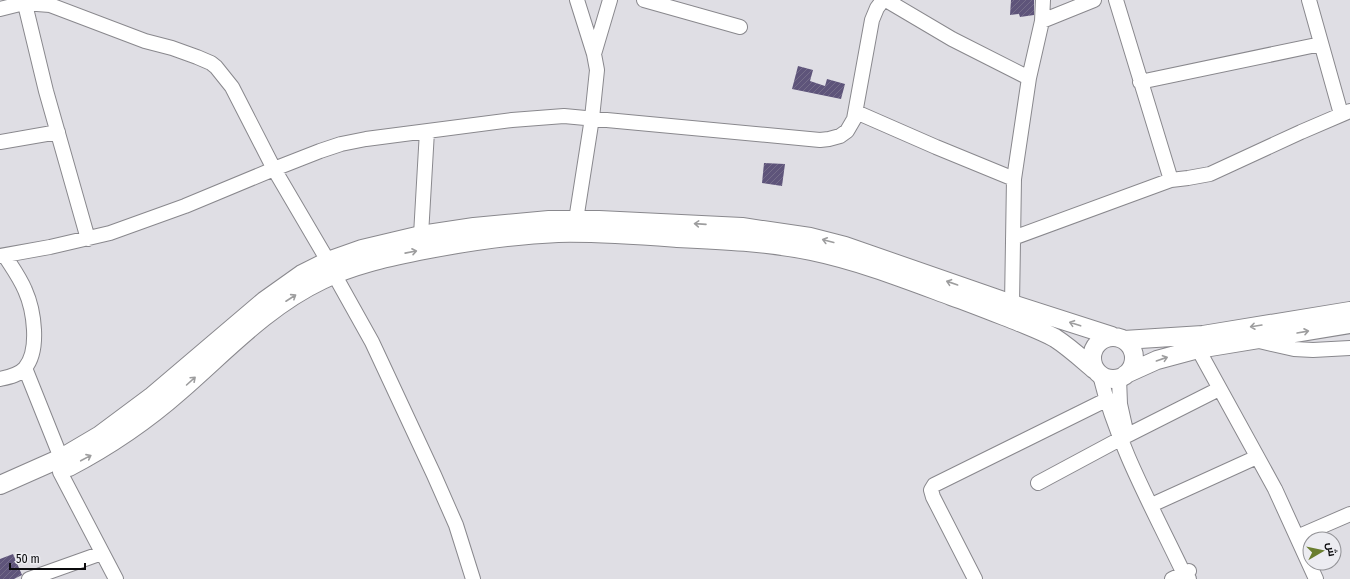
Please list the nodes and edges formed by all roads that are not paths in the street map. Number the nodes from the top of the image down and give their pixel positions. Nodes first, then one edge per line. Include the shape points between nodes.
1 (577, 0) edge
2 (610, 0) edge
3 (644, 0) edge
4 (883, 0) edge
5 (886, 0) edge
6 (1044, 0) edge
7 (1094, 0) edge
8 (1116, 0) edge
9 (1308, 0) edge
10 (26, 1) edge
11 (0, 9) edge
12 (1042, 21) junction
13 (740, 27) dead end
14 (1321, 44) junction
15 (594, 54) junction
16 (1029, 78) junction
17 (1140, 82) junction
18 (856, 112) junction
19 (1345, 113) edge
20 (592, 118) junction
21 (427, 131) junction
22 (58, 132) junction
23 (0, 142) edge
24 (274, 169) junction
25 (1014, 179) junction
26 (1171, 180) junction
27 (576, 220) junction
28 (421, 235) junction
29 (1013, 238) junction
30 (88, 239) junction
31 (2, 256) edge
32 (331, 268) junction
33 (1012, 304) junction
34 (1350, 311) edge
35 (1350, 324) edge
36 (1118, 338) junction
37 (1254, 340) junction
38 (1350, 348) edge
39 (1198, 349) junction
40 (25, 368) junction
41 (1097, 372) junction
42 (1123, 376) junction
43 (0, 379) edge
44 (1219, 389) junction
45 (1106, 400) junction
46 (1124, 438) junction
47 (1257, 457) junction
48 (60, 465) junction
49 (1038, 483) dead end
50 (0, 486) edge
51 (0, 497) edge
52 (1158, 502) junction
53 (1350, 514) edge
54 (1297, 537) junction
55 (102, 553) junction
56 (1185, 576) edge
57 (29, 579) edge
58 (116, 579) edge
59 (473, 579) edge
60 (975, 579) edge
61 (1316, 579) edge

1 - 15 street
2 - 15 street
3 - 13 street
4 - 18 street via 872,20
5 - 16 street via 952,39
6 - 12 street
7 - 12 street
8 - 17 street
9 - 14 street
10 - 11 street
10 - 22 street
10 - 24 street via 50,4 145,41 211,63 232,87
12 - 16 street
14 - 17 street
14 - 19 street
15 - 20 street via 597,70
16 - 25 street
17 - 26 street
18 - 20 street via 847,131 840,136 820,140
18 - 25 street
19 - 26 street via 1219,170 1198,177
20 - 21 street via 549,117
20 - 27 street
21 - 24 street via 342,144
21 - 28 street
22 - 23 street
22 - 30 street
24 - 30 street via 185,206
24 - 32 street
25 - 29 street
26 - 29 street
27 - 28 main road via 533,221
33 -> 27 main road via 845,246 810,237 742,227
28 - 32 main road via 362,249
29 - 33 street
30 - 31 street
31 - 40 street via 25,289 33,316 33,347 31,358
32 -> 41 main road via 466,241 529,235 590,233 772,244 815,252 877,270 991,311 1052,336
32 - 48 main road via 278,306 143,421 104,448
32 - 59 street via 372,342 424,454 456,525
36 -> 33 main road
34 -> 36 main road via 1203,335
37 -> 35 main road
36 - 41 main road via 1100,340 1093,351 1092,364
36 - 42 main road via 1132,348 1134,359 1133,365
37 - 38 street via 1294,349
37 - 39 main road
42 -> 39 main road via 1157,360
39 - 44 street
40 - 43 street via 17,374
40 - 48 street
41 - 42 main road via 1112,379
41 - 45 street
42 - 46 street via 1120,404
44 - 46 street
44 - 47 street
45 - 46 street
45 - 60 street via 934,485 931,490 933,497
46 - 49 street
46 - 52 street
46 - 56 street
47 - 52 street
47 - 54 street
48 - 50 main road
48 - 51 main road
48 - 55 street
52 - 56 street
53 - 54 street
54 - 61 street
55 - 57 street
55 - 58 street

